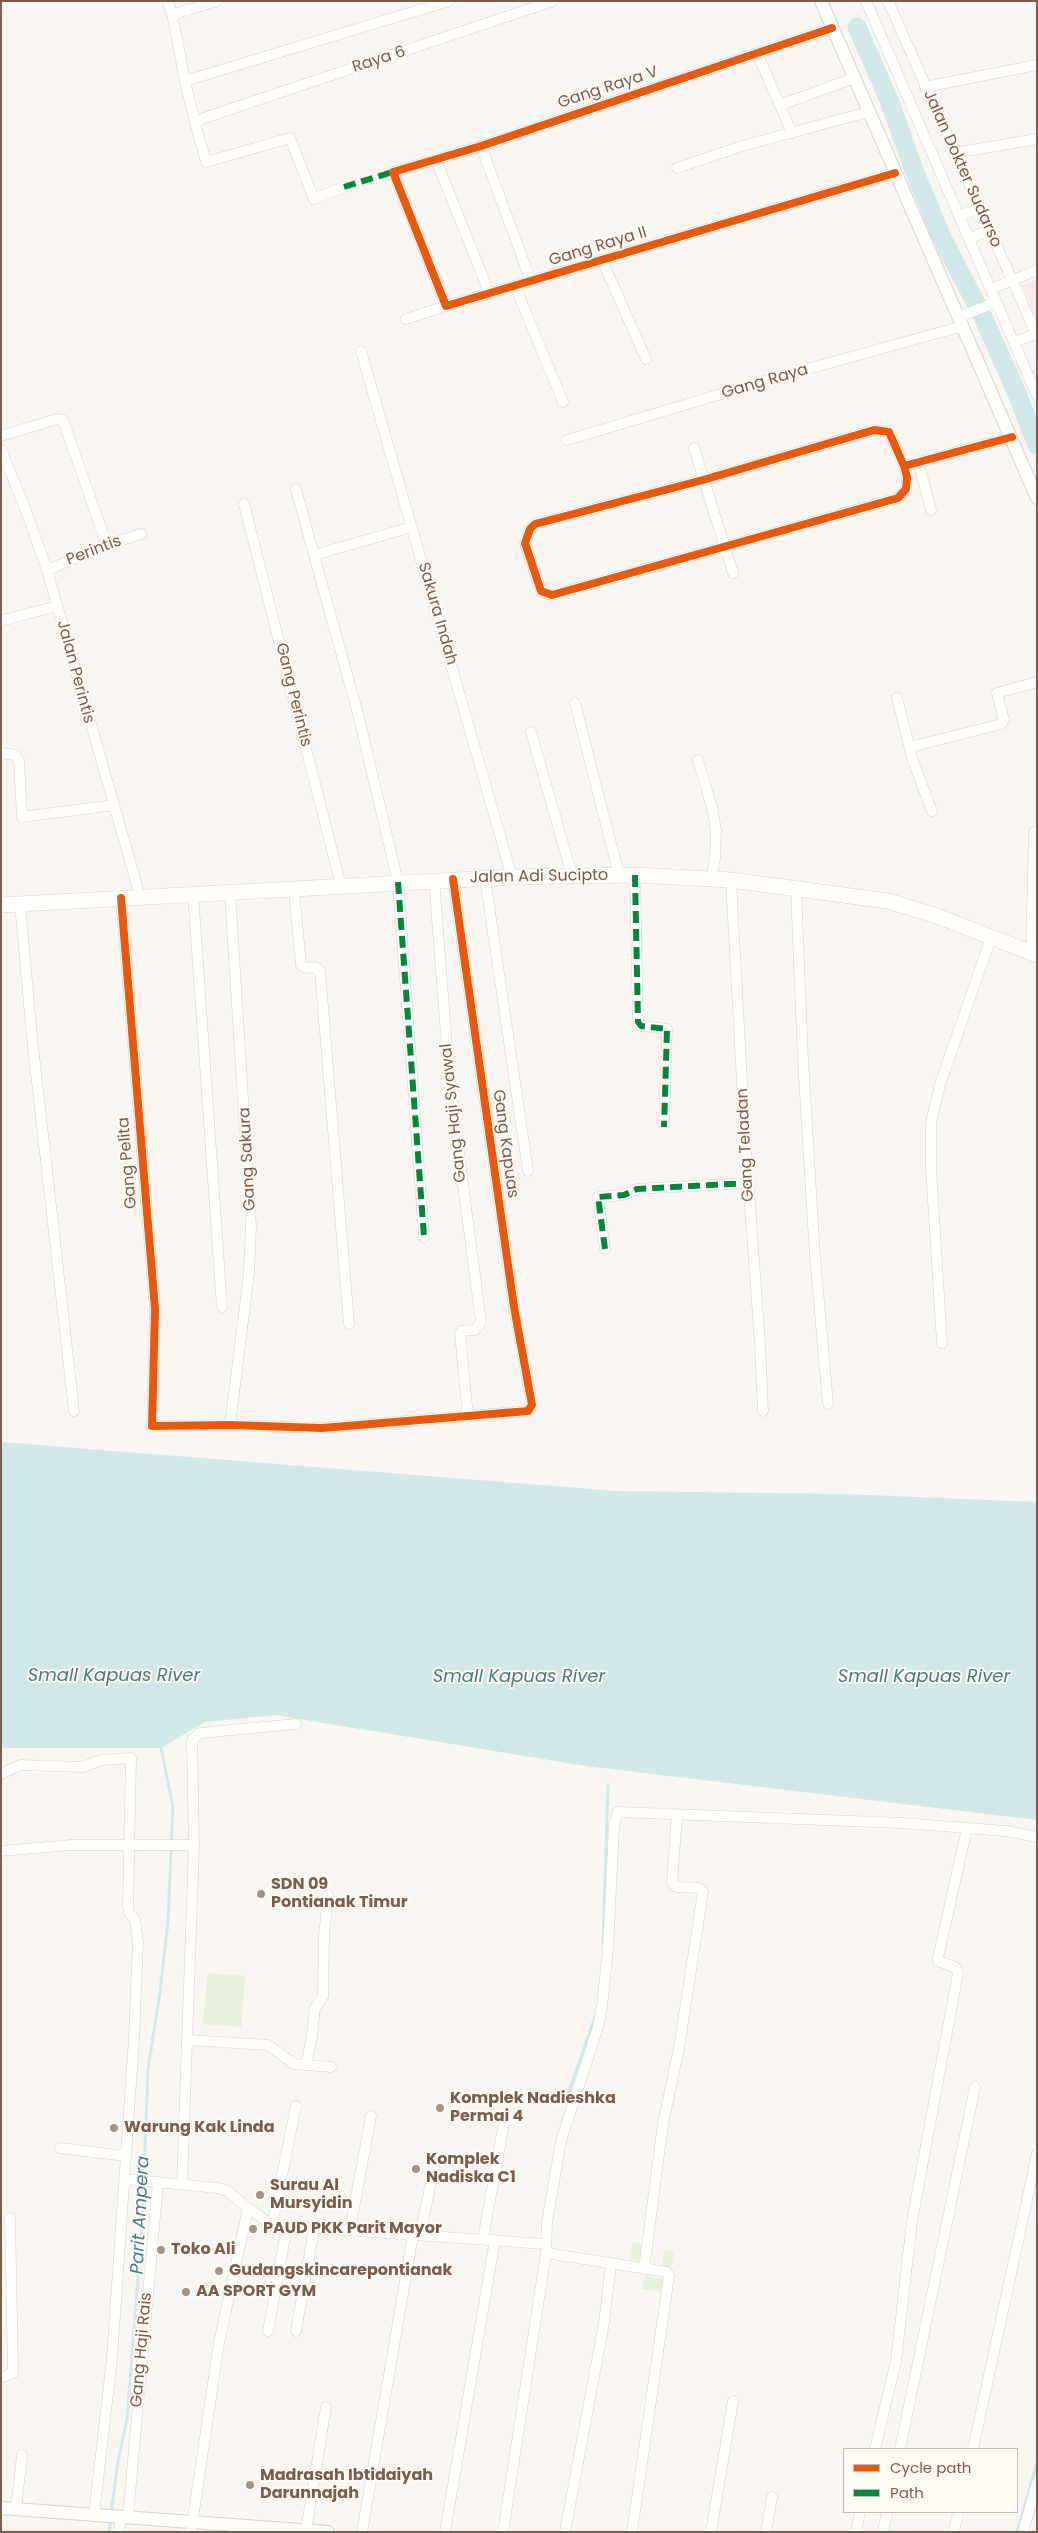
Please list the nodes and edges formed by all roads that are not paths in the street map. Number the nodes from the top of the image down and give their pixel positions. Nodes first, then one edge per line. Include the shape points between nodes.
1 (168, 1) edge
2 (217, 1) edge
3 (449, 1) edge
4 (553, 1) edge
5 (821, 1) edge
6 (866, 1) edge
7 (888, 1) edge
8 (172, 13) junction
9 (832, 28) junction
10 (757, 53) junction
11 (1037, 65) edge
12 (854, 78) junction
13 (185, 80) junction
14 (925, 87) junction
15 (780, 105) junction
16 (868, 112) junction
17 (200, 120) junction
18 (792, 132) junction
19 (1037, 139) edge
20 (481, 146) junction
21 (954, 153) junction
22 (436, 160) junction
23 (677, 168) dead end
24 (896, 173) junction
25 (344, 187) dead end
26 (979, 208) junction
27 (959, 216) junction
28 (989, 230) junction
29 (969, 239) junction
30 (602, 260) junction
31 (1037, 270) edge
32 (531, 281) junction
33 (1012, 281) junction
34 (515, 286) junction
35 (991, 289) junction
36 (489, 292) junction
37 (991, 304) junction
38 (446, 306) junction
39 (406, 319) dead end
40 (964, 319) junction
41 (1036, 335) edge
42 (1014, 342) junction
43 (361, 351) dead end
44 (646, 359) dead end
45 (1037, 396) edge
46 (562, 402) dead end
47 (1, 436) edge
48 (1012, 437) junction
49 (567, 440) dead end
50 (694, 448) dead end
51 (1, 450) edge
52 (918, 461) junction
53 (904, 466) junction
54 (703, 480) junction
55 (296, 489) dead end
56 (1037, 498) edge
57 (244, 504) dead end
58 (931, 510) dead end
59 (412, 527) junction
60 (141, 534) dead end
61 (107, 545) junction
62 (725, 547) junction
63 (314, 555) junction
64 (47, 570) junction
65 (733, 573) dead end
66 (57, 606) junction
67 (1, 621) edge
68 (1037, 682) edge
69 (897, 698) dead end
70 (574, 703) dead end
71 (531, 732) dead end
72 (910, 747) junction
73 (1, 754) edge
74 (698, 760) dead end
75 (114, 805) junction
76 (932, 811) dead end
77 (1034, 832) dead end
78 (572, 875) junction
79 (619, 875) junction
80 (512, 876) junction
81 (635, 876) junction
82 (485, 878) junction
83 (454, 879) junction
84 (711, 879) junction
85 (434, 880) junction
86 (731, 880) junction
87 (398, 882) junction
88 (341, 886) junction
89 (796, 889) junction
90 (294, 890) junction
91 (193, 893) junction
92 (230, 893) junction
93 (140, 896) junction
94 (121, 898) junction
95 (20, 904) junction
96 (1, 905) edge
97 (991, 938) junction
98 (1034, 954) edge
99 (664, 1128) dead end
100 (528, 1171) dead end
101 (748, 1183) junction
102 (424, 1237) dead end
103 (605, 1249) dead end
104 (222, 1307) dead end
105 (349, 1324) dead end
106 (942, 1343) dead end
107 (828, 1404) dead end
108 (74, 1411) dead end
109 (763, 1411) dead end
110 (468, 1417) junction
111 (230, 1425) junction
112 (296, 1724) dead end
113 (1, 1774) edge
114 (677, 1815) junction
115 (967, 1828) junction
116 (1037, 1837) edge
117 (129, 1845) junction
118 (194, 1845) junction
119 (1, 1851) edge
120 (328, 1895) dead end
121 (188, 2040) junction
122 (306, 2065) junction
123 (331, 2067) dead end
124 (975, 2086) dead end
125 (296, 2106) dead end
126 (371, 2116) dead end
127 (505, 2117) dead end
128 (60, 2148) dead end
129 (1037, 2154) edge
130 (126, 2156) junction
131 (435, 2163) dead end
132 (125, 2180) junction
133 (155, 2183) junction
134 (182, 2184) junction
135 (248, 2208) junction
136 (10, 2218) dead end
137 (272, 2225) junction
138 (287, 2226) junction
139 (314, 2229) junction
140 (350, 2230) junction
141 (416, 2235) junction
142 (483, 2239) junction
143 (495, 2240) junction
144 (546, 2248) junction
145 (611, 2264) junction
146 (644, 2269) junction
147 (268, 2331) dead end
148 (296, 2331) dead end
149 (1, 2378) edge
150 (733, 2401) dead end
151 (326, 2407) dead end
152 (875, 2448) edge
153 (900, 2448) edge
154 (973, 2448) edge
155 (22, 2455) dead end
156 (1037, 2483) edge
157 (772, 2497) dead end
158 (1, 2508) edge
159 (16, 2509) junction
160 (860, 2513) edge
161 (888, 2513) edge
162 (958, 2513) edge
163 (96, 2515) junction
164 (122, 2516) junction
165 (192, 2526) edge
166 (276, 2530) edge
167 (302, 2531) edge
168 (119, 2532) edge
169 (328, 2532) edge
170 (362, 2532) edge
171 (445, 2532) edge
172 (503, 2532) edge
173 (565, 2532) edge
174 (632, 2532) edge
175 (711, 2532) edge
176 (766, 2532) edge
177 (856, 2532) edge
178 (883, 2532) edge
179 (954, 2532) edge
180 (1023, 2532) edge

1 - 8 street
2 - 8 street
3 - 13 street
4 - 17 street, Raya 6
5 - 9 street
6 - 27 street
7 - 14 street, Jalan Dokter Sudarso
8 - 13 street
9 - 10 street, Gang Raya V
9 - 12 street
10 - 15 street
10 - 20 street, Gang Raya V
11 - 14 street
12 - 15 street
12 - 16 street
13 - 17 street
14 - 21 street, Jalan Dokter Sudarso
15 - 18 street
16 - 18 street
16 - 24 street
17 - 25 street via 206,162 290,138 314,199
18 - 23 street
19 - 21 street
20 - 22 street, Gang Raya V
20 - 32 street
21 - 26 street, Jalan Dokter Sudarso
22 - 36 street
22 - 38 street, Gang Raya V via 393,172
24 - 30 street, Gang Raya II
24 - 40 street
26 - 27 street
26 - 28 street, Jalan Dokter Sudarso
27 - 29 street
28 - 29 street
28 - 33 street, Jalan Dokter Sudarso
29 - 35 street
30 - 32 street, Gang Raya II
30 - 44 street
31 - 33 street
32 - 34 street, Gang Raya II
33 - 35 street
33 - 41 street, Jalan Dokter Sudarso
34 - 36 street, Gang Raya II
34 - 46 street
35 - 37 street
36 - 38 street, Gang Raya II
37 - 40 street, Gang Raya
37 - 42 street
38 - 39 street, Gang Raya II
40 - 48 street
40 - 49 street, Gang Raya
41 - 42 street
42 - 45 street
43 - 59 street, Sakura Indah
47 - 61 street via 63,420
48 - 52 street
48 - 56 street
50 - 54 street
51 - 64 street, Jalan Perintis via 26,508
52 - 53 street
52 - 58 street
53 - 54 street via 889,432 874,430
53 - 62 street via 906,488 898,498
54 - 62 street
54 - 62 street via 535,524 525,543 540,591 552,595
55 - 63 street
57 - 88 street, Gang Perintis
59 - 63 street
59 - 80 street, Sakura Indah
60 - 61 street, Perintis
61 - 64 street, Perintis
62 - 65 street
63 - 87 street via 358,714
64 - 66 street, Jalan Perintis
66 - 67 street
66 - 75 street, Jalan Perintis
68 - 72 street via 997,693 1004,720 1001,724
69 - 72 street
70 - 79 street
71 - 78 street
72 - 76 street
73 - 75 street via 15,755 19,761 22,816
74 - 84 street via 716,831
75 - 93 street, Jalan Perintis
77 - 98 street
78 - 79 main road, Jalan Adi Sucipto
78 - 80 main road, Jalan Adi Sucipto
79 - 81 main road, Jalan Adi Sucipto
80 - 82 main road, Jalan Adi Sucipto
81 - 84 main road, Jalan Adi Sucipto
81 - 99 street via 638,1022 641,1026 667,1029
82 - 83 main road, Jalan Adi Sucipto
82 - 100 street
83 - 85 main road, Jalan Adi Sucipto
83 - 110 street, Gang Kapuas via 514,1307 532,1405 528,1410
84 - 86 main road, Jalan Adi Sucipto
85 - 87 main road, Jalan Adi Sucipto
85 - 110 street, Gang Haji Syawal via 450,1085 481,1322 476,1330 463,1330 460,1334
86 - 89 main road, Jalan Adi Sucipto
86 - 101 street, Gang Teladan
87 - 88 main road, Jalan Adi Sucipto
87 - 102 street
88 - 90 main road, Jalan Adi Sucipto
89 - 97 main road, Jalan Adi Sucipto via 888,901
89 - 107 street via 808,1138
90 - 92 main road, Jalan Adi Sucipto
90 - 105 street via 301,965 320,971
91 - 92 main road, Jalan Adi Sucipto
91 - 93 main road, Jalan Adi Sucipto
91 - 104 street
92 - 111 street, Gang Sakura via 251,1225
93 - 94 main road, Jalan Adi Sucipto
94 - 95 main road, Jalan Adi Sucipto
94 - 111 street, Gang Pelita via 154,1290 152,1426
95 - 96 main road, Jalan Adi Sucipto
95 - 108 street
97 - 98 main road, Jalan Adi Sucipto
97 - 106 street via 940,1084 931,1123
101 - 103 street via 637,1189 624,1195 598,1198
101 - 109 street, Gang Teladan
110 - 111 street via 322,1428
112 - 118 street via 194,1736
113 - 117 street via 20,1765 83,1767 101,1760 131,1758
114 - 115 street
114 - 144 street via 622,1812 615,1815 602,2006 560,2141
114 - 146 street via 672,1883 676,1887 699,1888 703,1892 679,2048 663,2124
115 - 116 street
115 - 152 street via 938,1958 938,1961 955,1967 958,1973 912,2222 896,2361
117 - 118 street
117 - 119 street via 71,1845
117 - 130 street via 128,1907 135,1920 138,1942
118 - 121 street
120 - 122 street via 323,1997 315,2008
121 - 122 street via 268,2045 287,2061
121 - 134 street
122 - 123 street
124 - 153 street
125 - 137 street
126 - 140 street
127 - 142 street
128 - 130 street
129 - 154 street
130 - 132 street
131 - 141 street
132 - 133 street
132 - 163 street
133 - 134 street
133 - 164 street, Gang Haji Rais
134 - 135 street via 227,2191
135 - 137 street
135 - 165 street via 224,2316
136 - 149 street via 13,2373
137 - 138 street
138 - 139 street
138 - 147 street
139 - 140 street
139 - 148 street
140 - 141 street
141 - 142 street
141 - 170 street
142 - 143 street
143 - 144 street
143 - 171 street
144 - 145 street
144 - 172 street
145 - 146 street
145 - 173 street via 604,2323
146 - 174 street via 666,2272 670,2282
150 - 175 street
151 - 167 street
155 - 159 street
156 - 180 street
157 - 176 street
158 - 159 street
159 - 163 street
160 - 177 street
161 - 178 street
162 - 179 street
163 - 164 street
164 - 165 street
164 - 168 street, Gang Haji Rais
165 - 166 street
166 - 167 street
167 - 169 street

